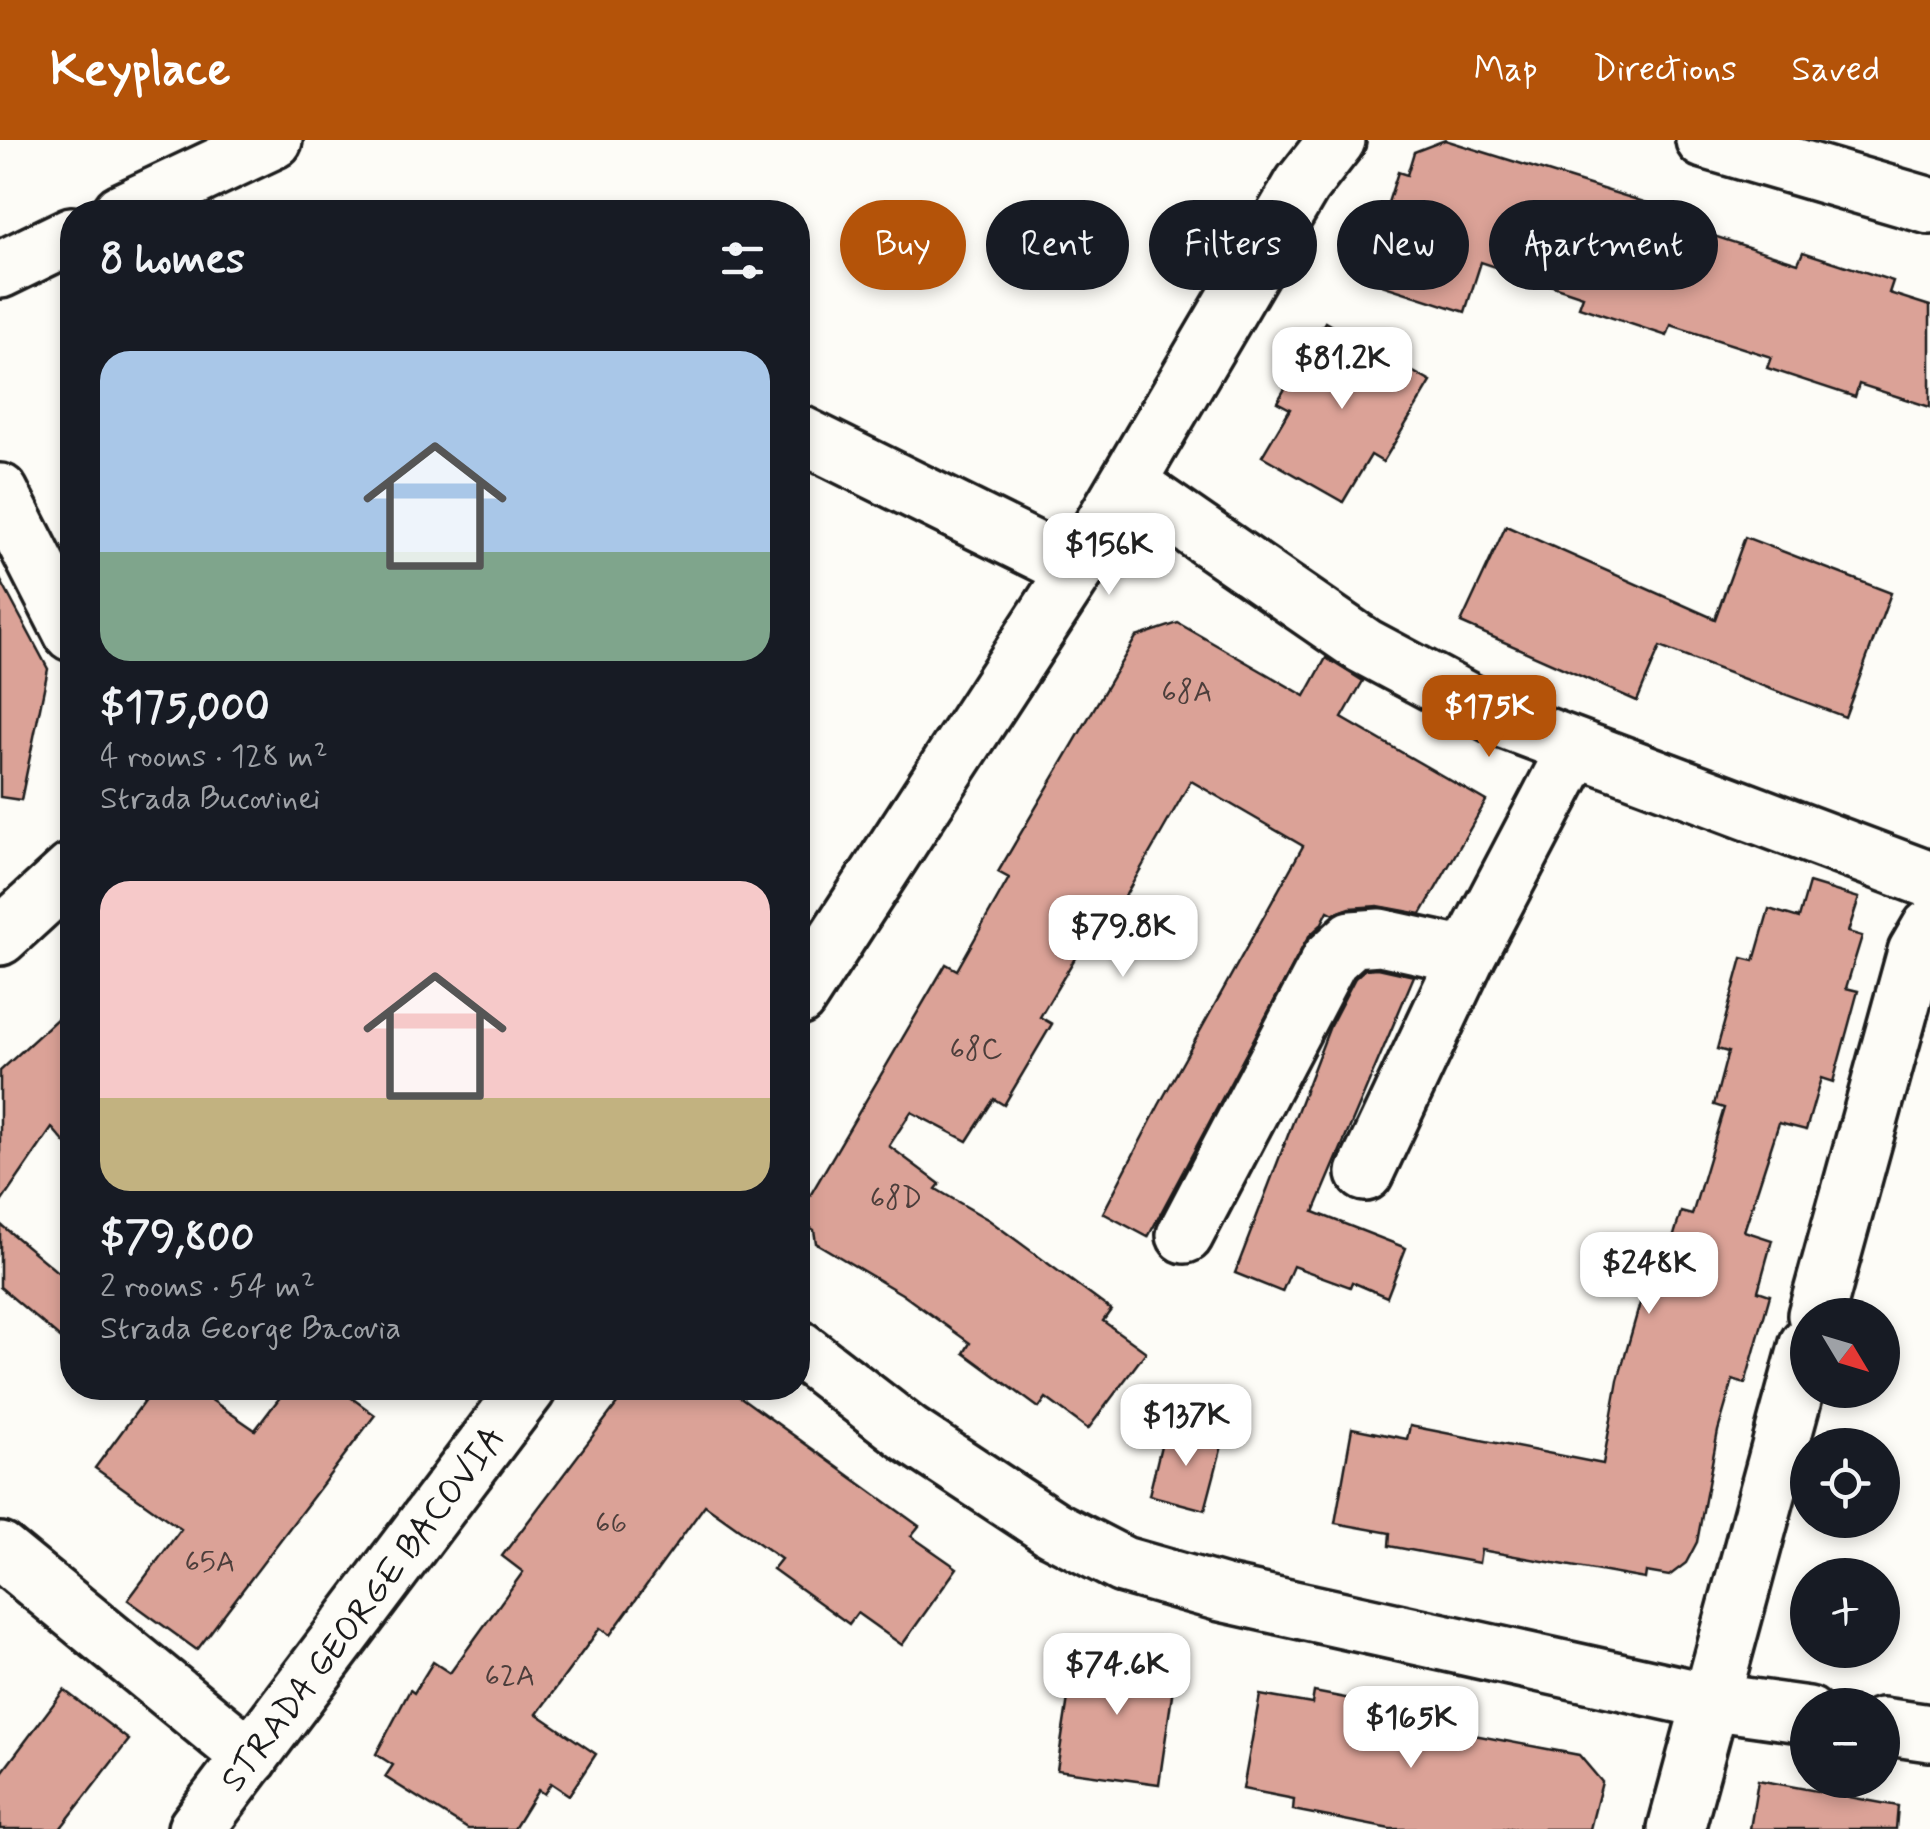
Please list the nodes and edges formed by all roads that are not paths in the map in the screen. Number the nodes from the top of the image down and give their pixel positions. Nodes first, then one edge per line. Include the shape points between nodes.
1 (274, 140) edge
2 (1337, 140) edge
3 (1704, 140) edge
4 (146, 200) edge
5 (1930, 206) edge
6 (60, 241) edge
7 (0, 270) edge
8 (810, 439) edge
9 (1128, 484) junction
10 (0, 492) edge
11 (1076, 570) junction
12 (60, 610) edge
13 (1576, 748) junction
14 (1930, 880) edge
15 (60, 882) edge
16 (1930, 928) edge
17 (0, 937) edge
18 (1467, 956) junction
19 (810, 980) edge
20 (1366, 1173) dead end
21 (1185, 1235) dead end
22 (1821, 1298) edge
23 (810, 1357) edge
24 (519, 1400) edge
25 (1790, 1408) edge
26 (0, 1551) edge
27 (1708, 1700) junction
28 (1790, 1712) edge
29 (1900, 1729) edge
30 (1930, 1734) edge
31 (251, 1757) junction
32 (196, 1829) edge
33 (1676, 1829) edge

1 - 4 street
2 - 9 street via 1302,184
3 - 5 street
6 - 7 street
8 - 11 street
9 - 11 street
9 - 13 street via 1364,646 1501,719
10 - 12 street
11 - 19 street
13 - 14 street
13 - 18 street
15 - 17 street
16 - 22 street via 1916,952
18 - 20 street
18 - 21 street via 1380,937 1352,939 1330,958
23 - 27 street via 925,1444 1053,1529 1123,1565 1221,1593
24 - 31 street, STRADA GEORGE BACOVIA
25 - 27 street
26 - 31 street
27 - 28 street
27 - 33 street
29 - 30 street
31 - 32 street, STRADA GEORGE BACOVIA

